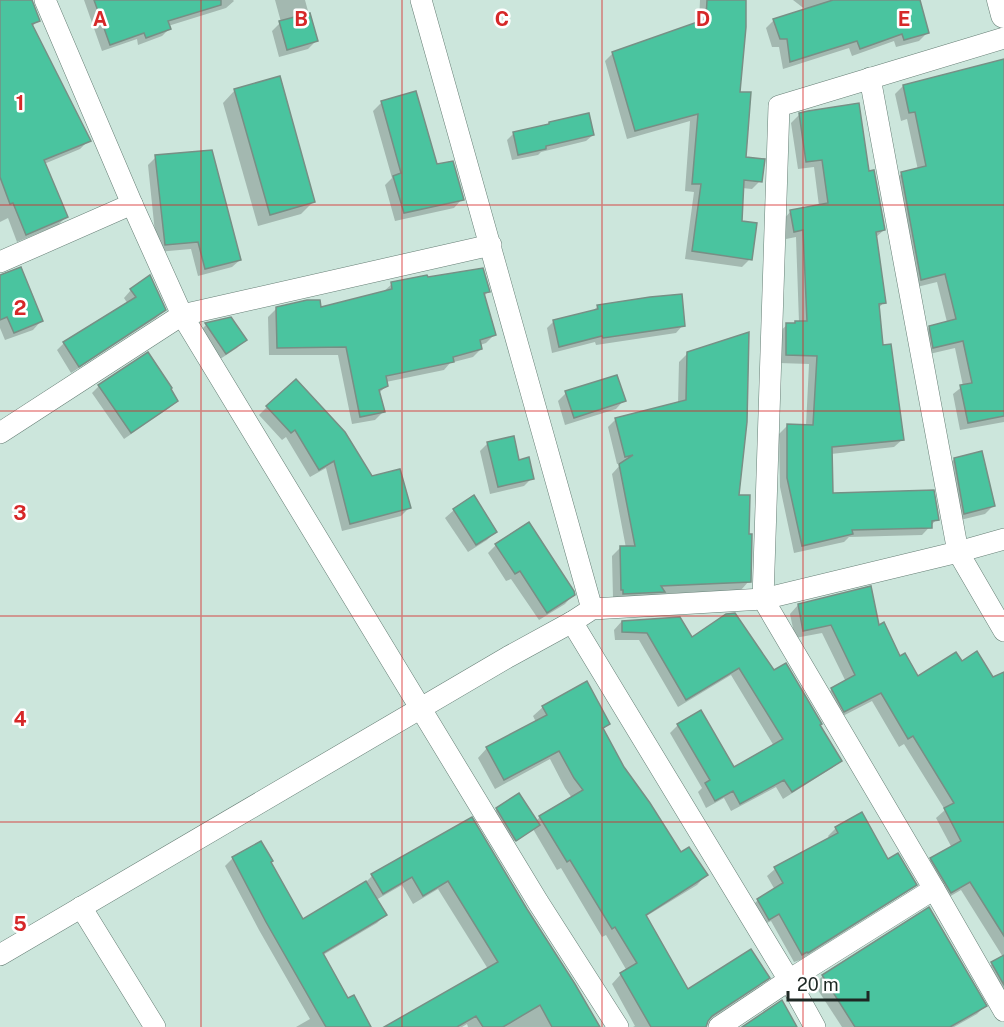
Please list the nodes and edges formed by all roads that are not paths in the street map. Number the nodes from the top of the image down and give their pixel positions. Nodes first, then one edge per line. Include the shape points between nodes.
1 (45, 0) edge
2 (421, 0) edge
3 (1000, 0) edge
4 (1004, 15) edge
5 (1004, 38) edge
6 (870, 78) junction
7 (132, 204) junction
8 (491, 245) junction
9 (0, 262) edge
10 (182, 315) junction
11 (0, 433) edge
12 (1004, 539) edge
13 (958, 552) junction
14 (763, 599) junction
15 (592, 609) junction
16 (572, 622) junction
17 (1004, 631) edge
18 (420, 709) junction
19 (934, 889) junction
20 (81, 907) junction
21 (0, 955) edge
22 (789, 980) junction
23 (1004, 1011) edge
24 (155, 1027) edge
25 (618, 1027) edge
26 (719, 1027) edge
27 (815, 1027) edge

1 - 7 street
2 - 8 street
3 - 4 street
5 - 6 street
6 - 13 street
6 - 14 street via 779,105
7 - 9 street
7 - 10 street
8 - 10 street
8 - 15 street
10 - 11 street
10 - 18 street
12 - 13 street
13 - 14 street
13 - 17 street
14 - 15 street
14 - 19 street
15 - 16 street
16 - 18 street
16 - 22 street
18 - 20 street
18 - 25 street
19 - 22 street
19 - 23 street
20 - 21 street
20 - 24 street
22 - 26 street
22 - 27 street

